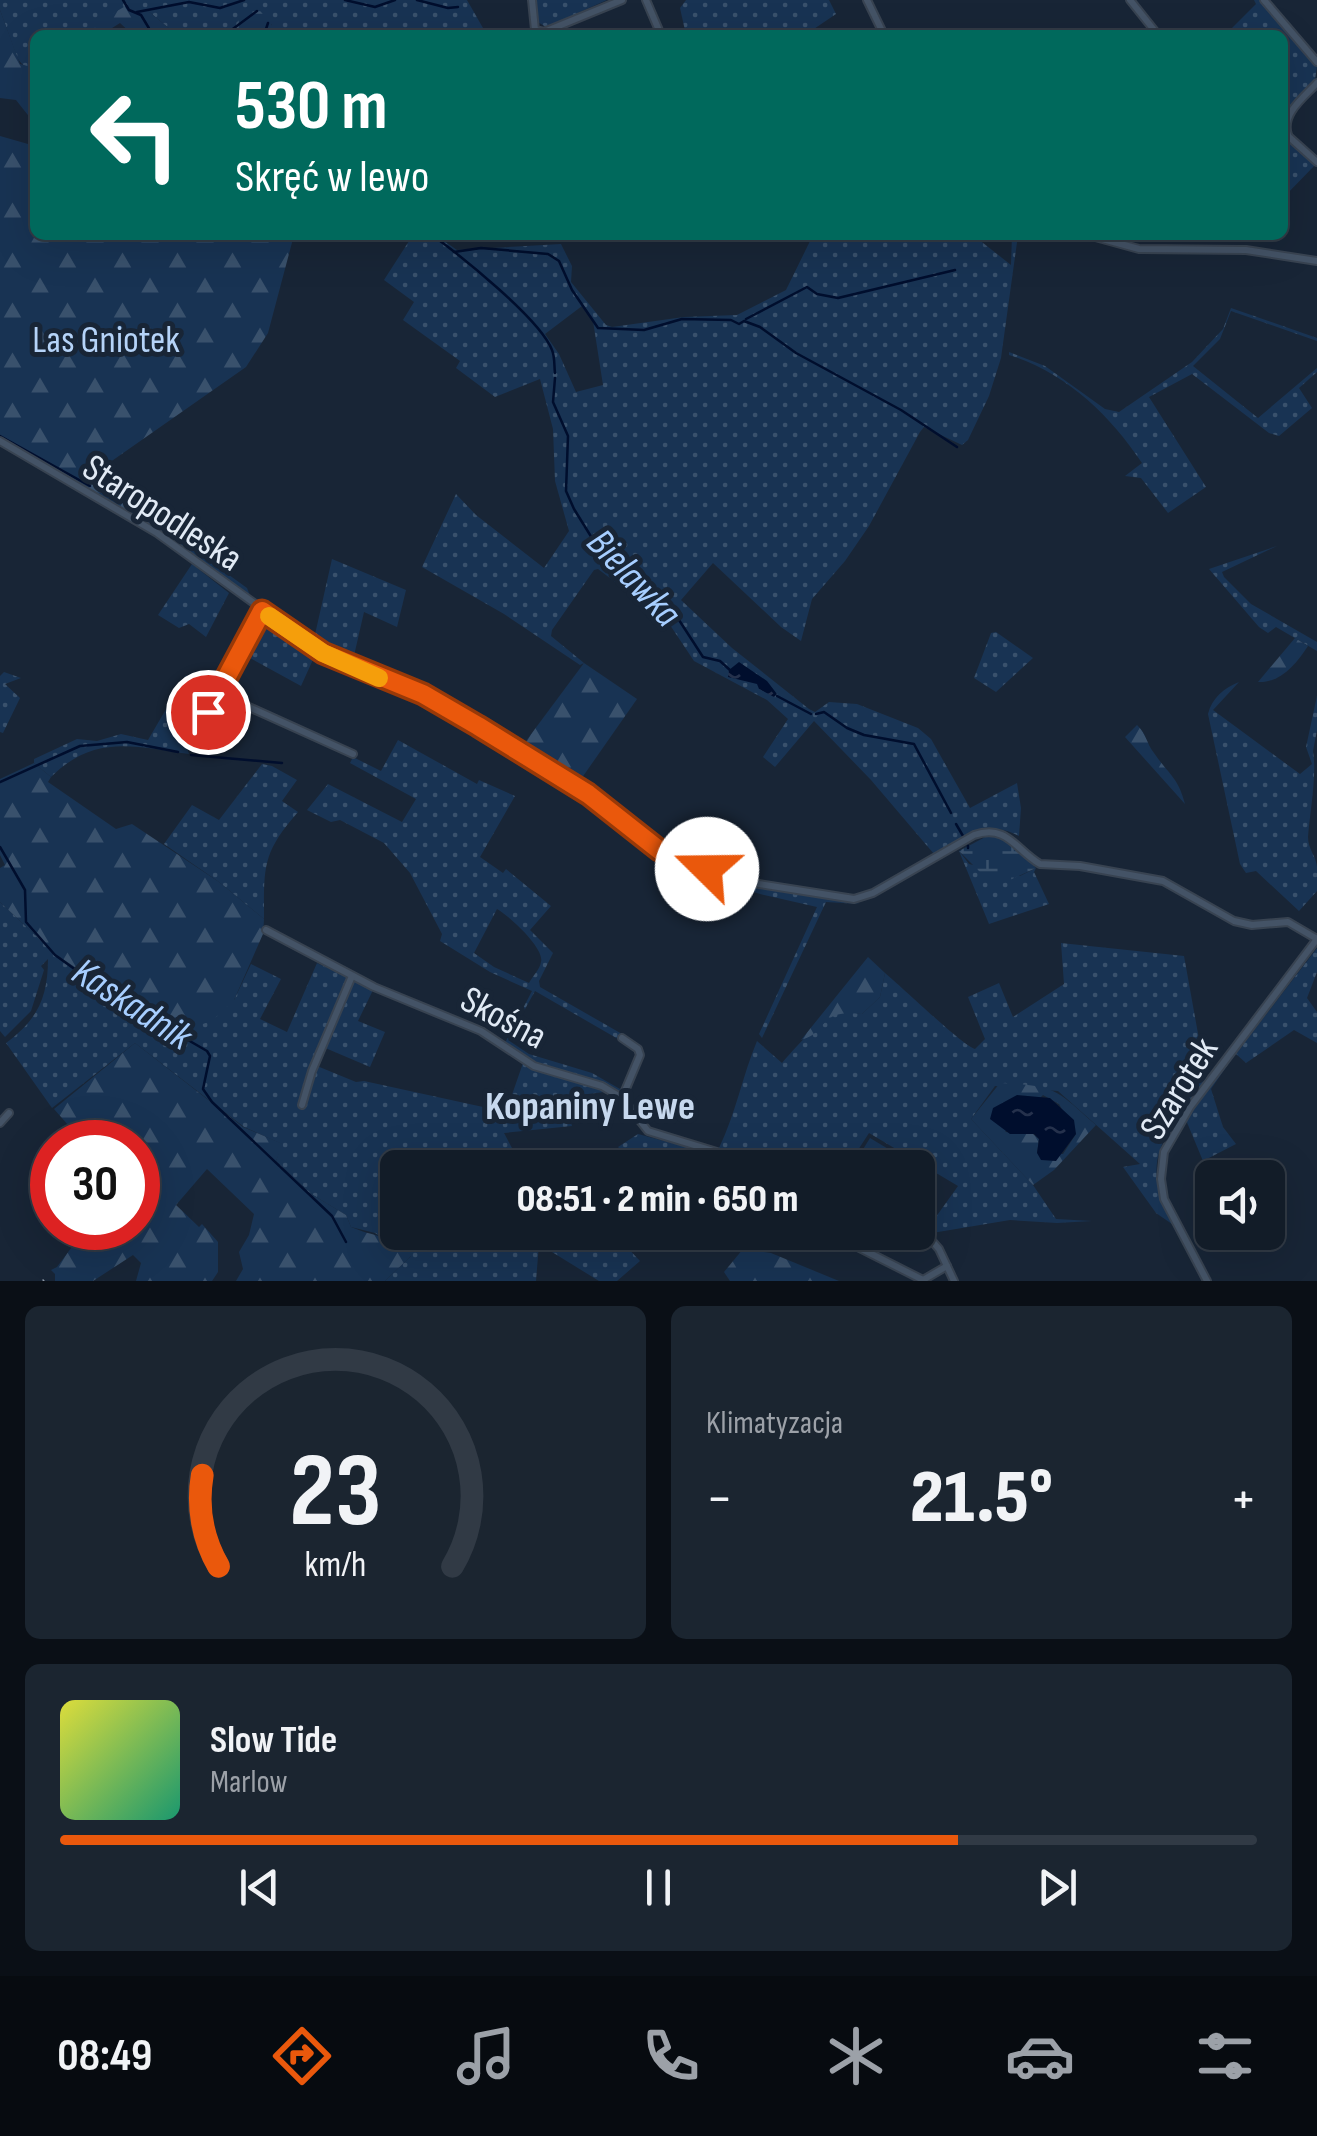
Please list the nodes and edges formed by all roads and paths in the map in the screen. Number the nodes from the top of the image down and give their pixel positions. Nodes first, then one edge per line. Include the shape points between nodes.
1 (532, 0) edge
2 (622, 0) edge
3 (646, 0) edge
4 (867, 0) edge
5 (1130, 0) edge
6 (1264, 0) edge
7 (535, 30) edge
8 (549, 30) edge
9 (659, 30) edge
10 (882, 30) edge
11 (1154, 30) edge
12 (1317, 62) edge
13 (1317, 83) edge
14 (1288, 117) edge
15 (1288, 137) edge
16 (1317, 162) edge
17 (1106, 240) edge
18 (1317, 261) edge
19 (0, 442) edge
20 (262, 611) junction
21 (218, 692) junction
22 (198, 732) dead end
23 (352, 754) dead end
24 (266, 930) dead end
25 (1317, 939) edge
26 (352, 976) junction
27 (622, 1038) dead end
28 (622, 1098) junction
29 (302, 1105) dead end
30 (9, 1113) dead end
31 (0, 1123) edge
32 (710, 1150) edge
33 (935, 1244) edge
34 (864, 1250) edge
35 (947, 1266) junction
36 (954, 1281) edge
37 (1207, 1281) edge

1 - 7 street
2 - 8 street
3 - 9 street
4 - 10 street
5 - 11 street
6 - 12 street
13 - 14 street
15 - 16 street
17 - 18 street via 1139,249 1246,250
19 - 20 street, Staropodleska via 158,533
20 - 21 street
20 - 25 street, Staropodleska via 323,653 423,694 506,742 682,862 759,884 854,899 993,831 1012,838 1040,864 1163,881 1234,922 1288,922
21 - 22 street
21 - 23 street
24 - 26 street, Skośna
25 - 37 street, Szarotek via 1190,1106 1164,1152 1164,1199
26 - 28 street, Skośna via 482,1031 534,1066
26 - 29 street
27 - 28 street via 640,1055
28 - 32 street, Skośna via 648,1131
30 - 31 street
33 - 35 street
34 - 35 street via 923,1280
35 - 36 street

